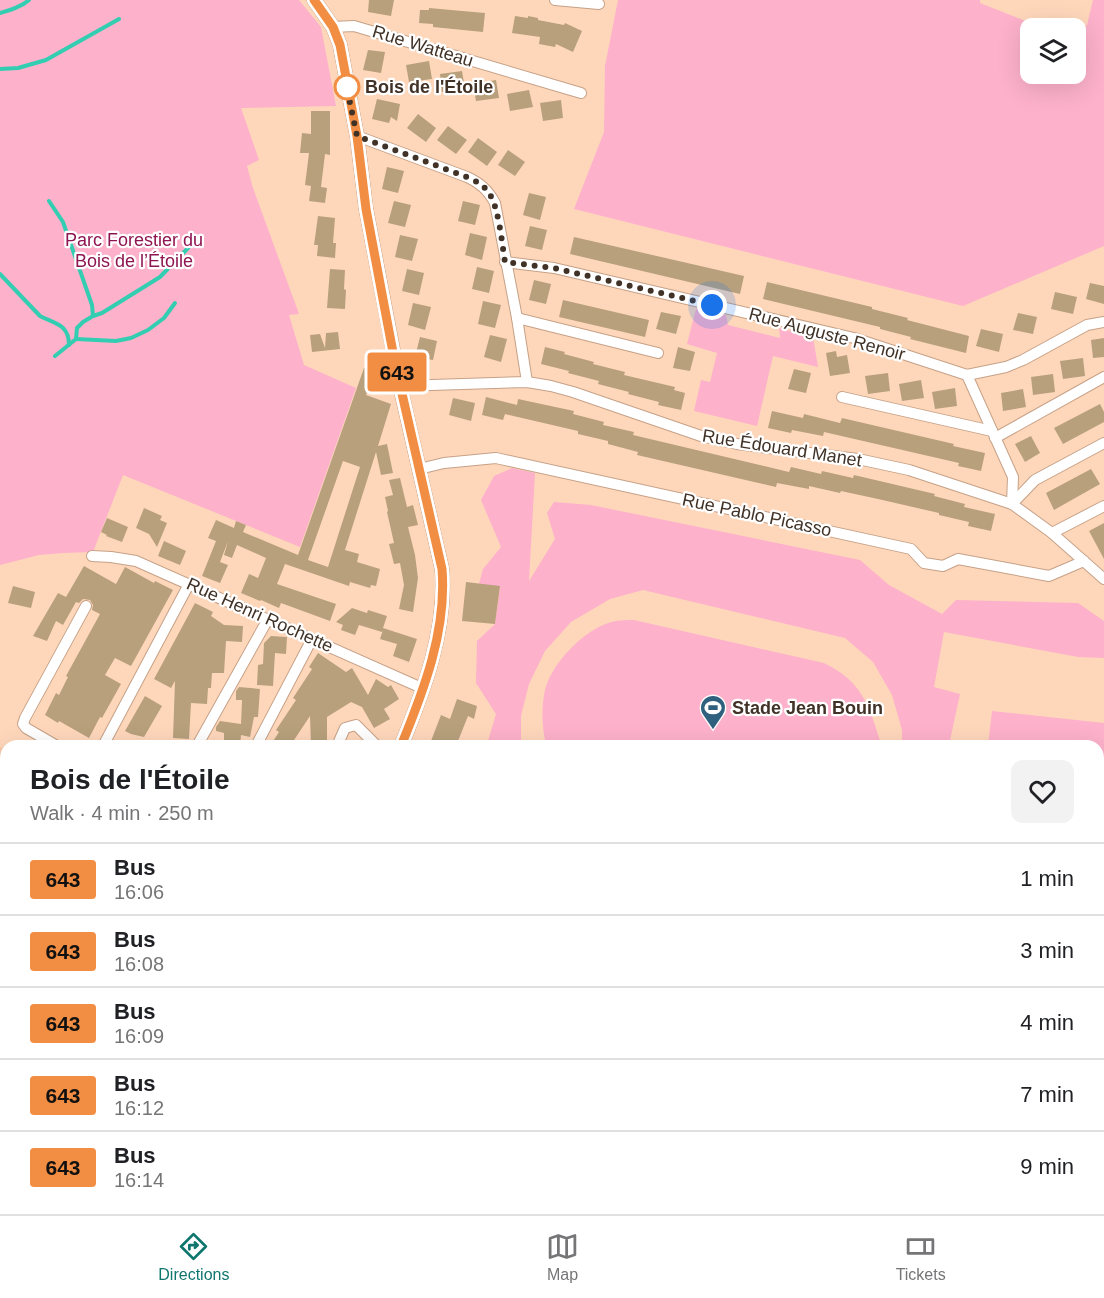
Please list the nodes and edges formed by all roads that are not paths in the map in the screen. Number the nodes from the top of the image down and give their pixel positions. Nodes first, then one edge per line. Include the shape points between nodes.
1 (314, 0) edge
2 (555, 0) edge
3 (599, 4) dead end
4 (333, 27) junction
5 (581, 93) dead end
6 (357, 136) junction
7 (505, 262) junction
8 (517, 318) junction
9 (1104, 322) edge
10 (658, 353) dead end
11 (967, 375) junction
12 (1104, 377) edge
13 (527, 382) junction
14 (400, 386) junction
15 (842, 397) dead end
16 (993, 435) junction
17 (1104, 443) edge
18 (419, 469) junction
19 (1012, 504) junction
20 (1104, 506) edge
21 (1052, 533) junction
22 (92, 556) dead end
23 (1084, 561) junction
24 (1102, 573) edge
25 (189, 584) junction
26 (86, 606) dead end
27 (268, 620) junction
28 (312, 639) junction
29 (424, 689) junction
30 (47, 740) edge
31 (106, 740) edge
32 (200, 740) edge
33 (259, 740) edge
34 (340, 740) edge
35 (371, 740) edge
36 (403, 740) edge

1 - 4 street
2 - 3 street
4 - 5 street, Rue Watteau via 354,26
4 - 6 street
6 - 7 street via 485,187 495,203
6 - 14 street via 366,209
7 - 8 street
7 - 11 street, Rue Auguste Renoir via 554,268 854,338
8 - 10 street
8 - 13 street
9 - 11 street, Rue Auguste Renoir via 1087,325 1006,367
11 - 16 street
12 - 16 street
13 - 14 street, Rue Édouard Manet
13 - 19 street, Rue Édouard Manet via 573,392 701,436 909,470
14 - 18 street
15 - 16 street
16 - 19 street via 1012,477
17 - 19 street via 1035,480
18 - 23 street, Rue Pablo Picasso via 496,458 911,549 924,563 943,566 958,559 1048,576
18 - 29 street via 443,584 440,620
19 - 21 street, Rue Édouard Manet
20 - 21 street
21 - 23 street, Rue Édouard Manet
22 - 25 street, Rue Henri Rochette via 136,561
23 - 24 street, Rue Édouard Manet
25 - 27 street, Rue Henri Rochette
25 - 31 street
26 - 30 street via 23,724
27 - 28 street, Rue Henri Rochette
27 - 32 street
28 - 29 street, Rue Henri Rochette
28 - 33 street
29 - 36 street
34 - 35 street via 345,728 356,725

